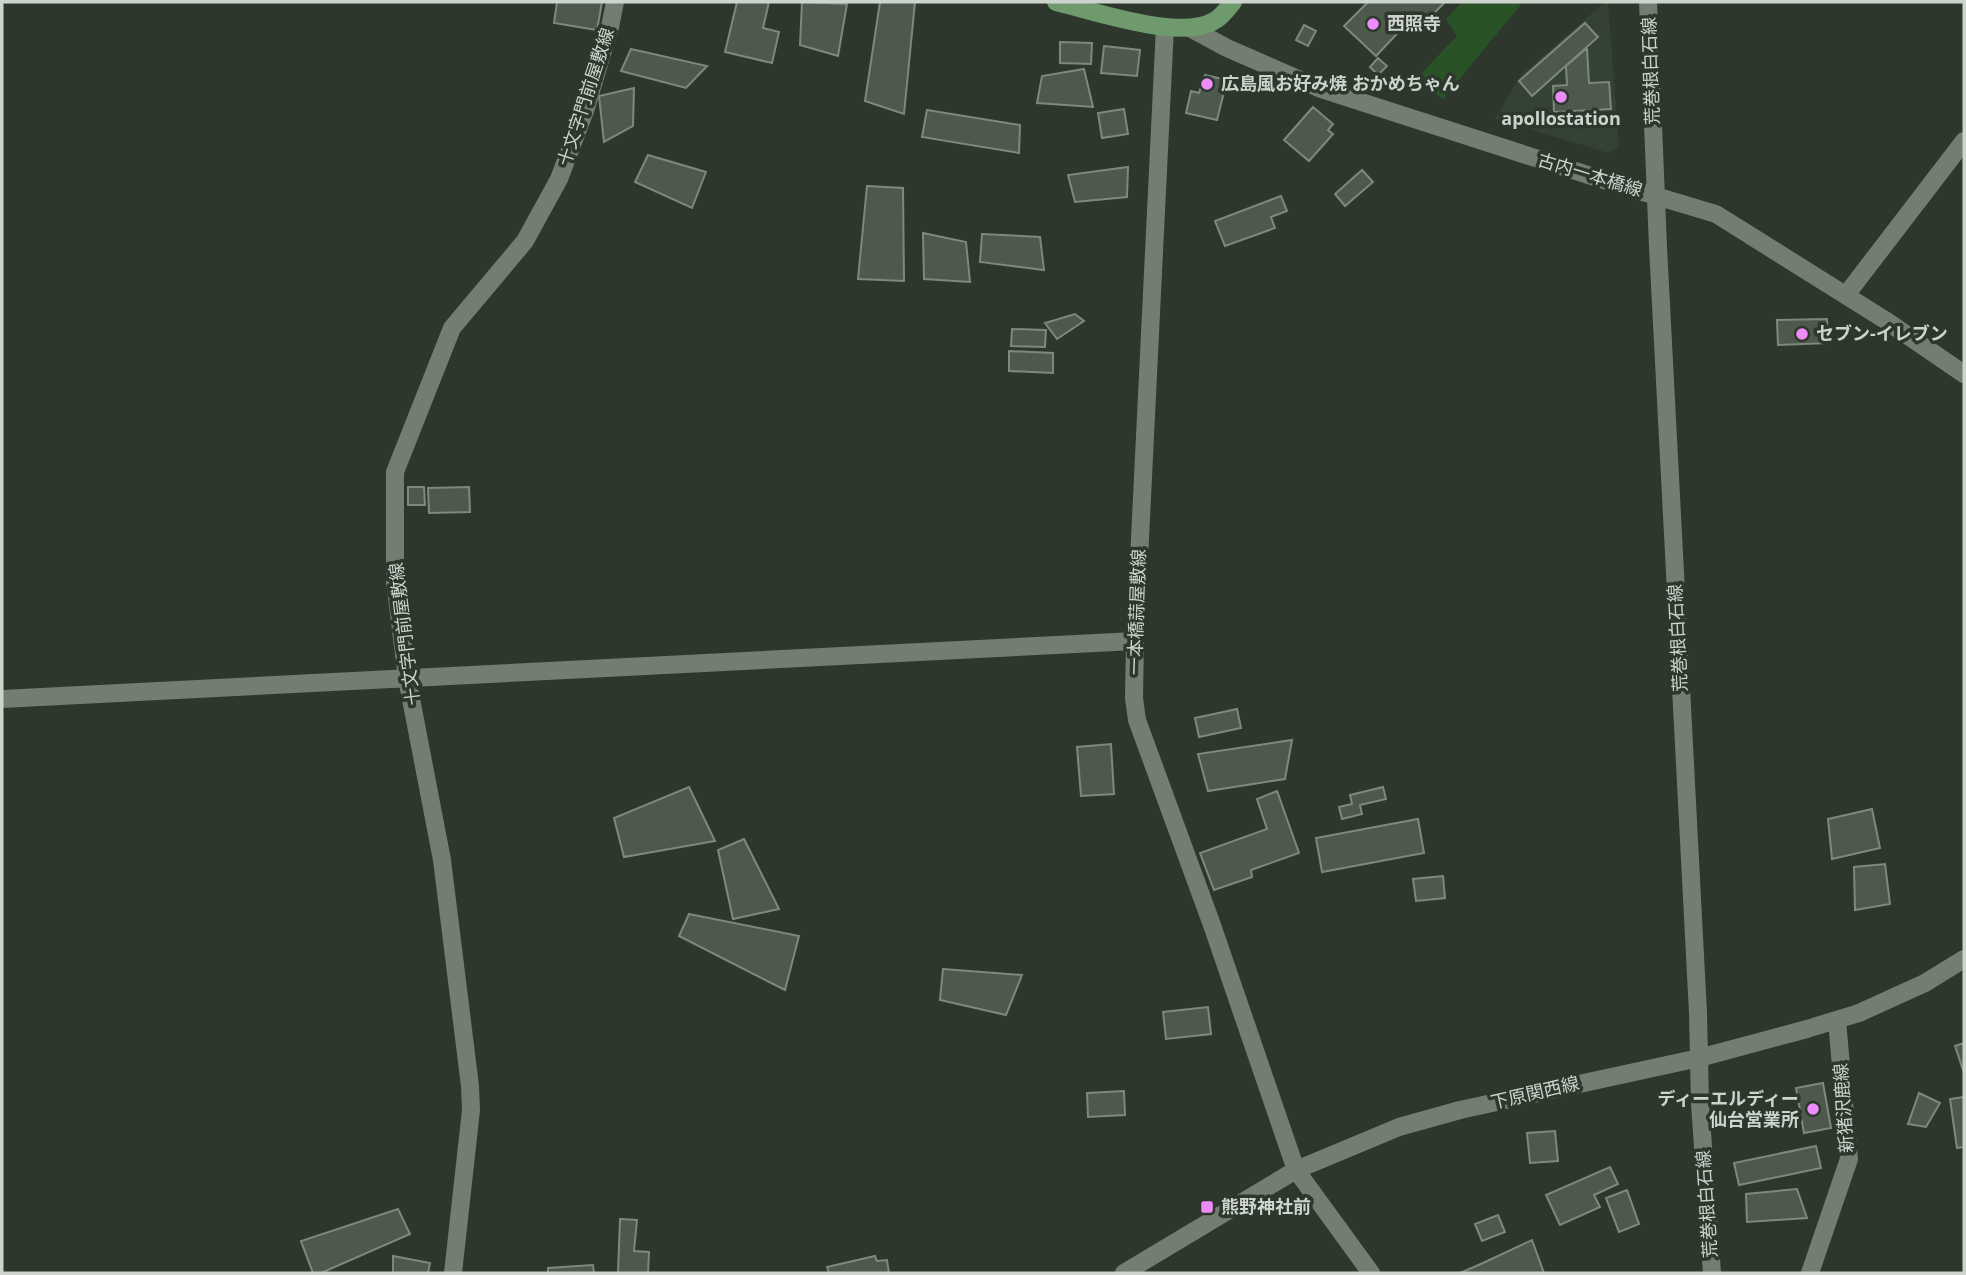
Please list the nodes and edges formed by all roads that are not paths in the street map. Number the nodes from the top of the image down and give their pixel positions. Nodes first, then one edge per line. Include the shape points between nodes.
1 (615, 2) edge
2 (1056, 2) edge
3 (1233, 2) edge
4 (1648, 2) edge
5 (1164, 27) junction
6 (1190, 27) junction
7 (1964, 141) edge
8 (1656, 196) junction
9 (1846, 295) junction
10 (1964, 374) edge
11 (1135, 641) junction
12 (407, 678) junction
13 (2, 699) edge
14 (1964, 959) edge
15 (1837, 1020) junction
16 (1699, 1058) junction
17 (1296, 1170) junction
18 (453, 1273) edge
19 (1124, 1273) edge
20 (1371, 1273) edge
21 (1712, 1273) edge
22 (1810, 1273) edge

1 - 12 street, 十文字門前屋敷線 via 586,108 559,179 525,241 452,328 396,472 396,582
2 - 5 main road
3 - 6 main road via 1215,21
4 - 8 street, 荒巻根白石線
5 - 6 main road
5 - 11 street, 一本橋蒜屋敷線
6 - 8 street, 古内一本橋線 via 1321,89
7 - 9 street
8 - 9 street, 古内一本橋線 via 1716,214
8 - 16 street, 荒巻根白石線
9 - 10 street, 古内一本橋線
11 - 12 street
11 - 17 street, 一本橋蒜屋敷線 via 1137,720
12 - 13 street
12 - 18 street, 十文字門前屋敷線 via 442,860 470,1086
14 - 15 street, 下原関西線 via 1925,983
15 - 16 street, 下原関西線
15 - 22 street, 新猪沢鹿線 via 1849,1159
16 - 17 street, 下原関西線 via 1399,1126
16 - 21 street, 荒巻根白石線
17 - 19 street, 下原関西線
17 - 20 street, 一本橋蒜屋敷線

